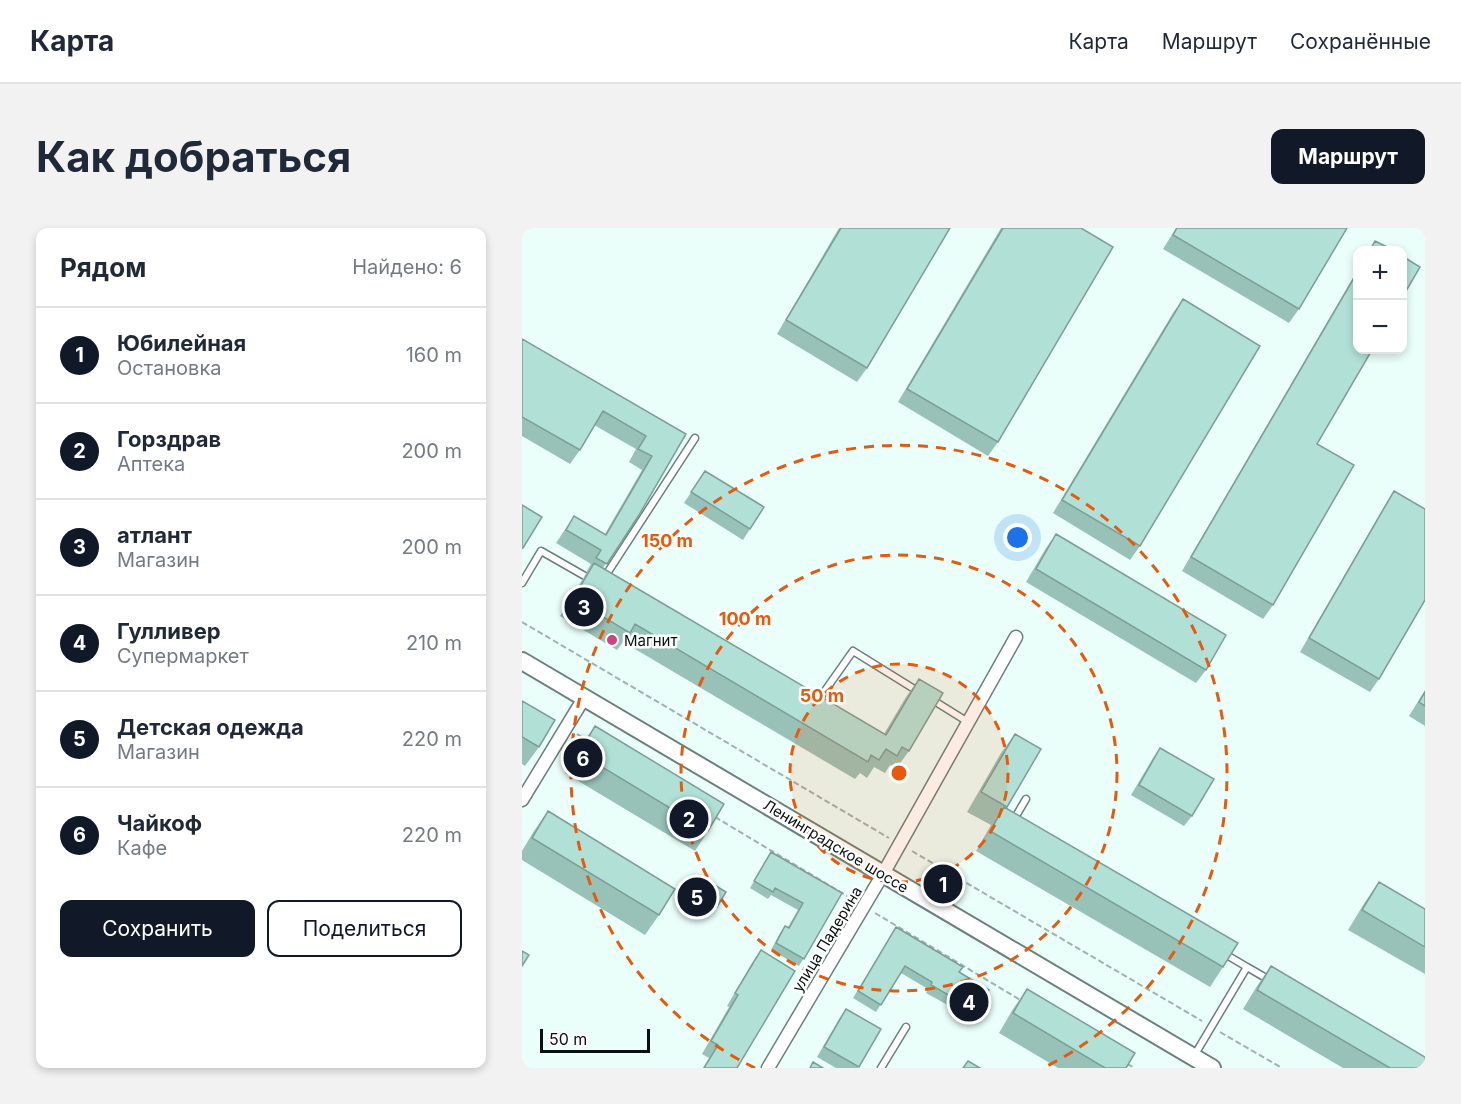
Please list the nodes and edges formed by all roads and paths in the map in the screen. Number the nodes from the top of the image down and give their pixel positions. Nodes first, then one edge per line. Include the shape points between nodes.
1 (695, 438) dead end
2 (522, 583) edge
3 (1016, 637) dead end
4 (522, 661) edge
5 (584, 698) junction
6 (813, 708) edge
7 (969, 722) junction
8 (567, 728) junction
9 (587, 740) edge
10 (1026, 799) edge
11 (522, 800) edge
12 (716, 817) edge
13 (1010, 828) edge
14 (883, 874) junction
15 (864, 906) junction
16 (1216, 949) edge
17 (1247, 967) junction
18 (1278, 985) edge
19 (1024, 1002) edge
20 (906, 1028) dead end
21 (1125, 1062) edge
22 (1189, 1063) edge
23 (768, 1068) edge
24 (881, 1068) edge
25 (1134, 1068) edge
26 (1212, 1068) edge

1 - 2 lane via 599,585 541,551
3 - 7 street, улица Падерина
4 - 5 main road, Ленинградское шоссе
5 - 8 street
5 - 14 main road, Ленинградское шоссе
6 - 7 lane via 853,651
7 - 14 street, улица Падерина
8 - 9 path
8 - 11 street
10 - 13 lane
12 - 15 path
14 - 15 street, улица Падерина
14 - 22 main road, Ленинградское шоссе
15 - 19 path
15 - 23 street, улица Падерина
16 - 17 lane
17 - 18 lane
17 - 22 lane
20 - 24 lane
21 - 25 path
22 - 26 main road, Ленинградское шоссе

